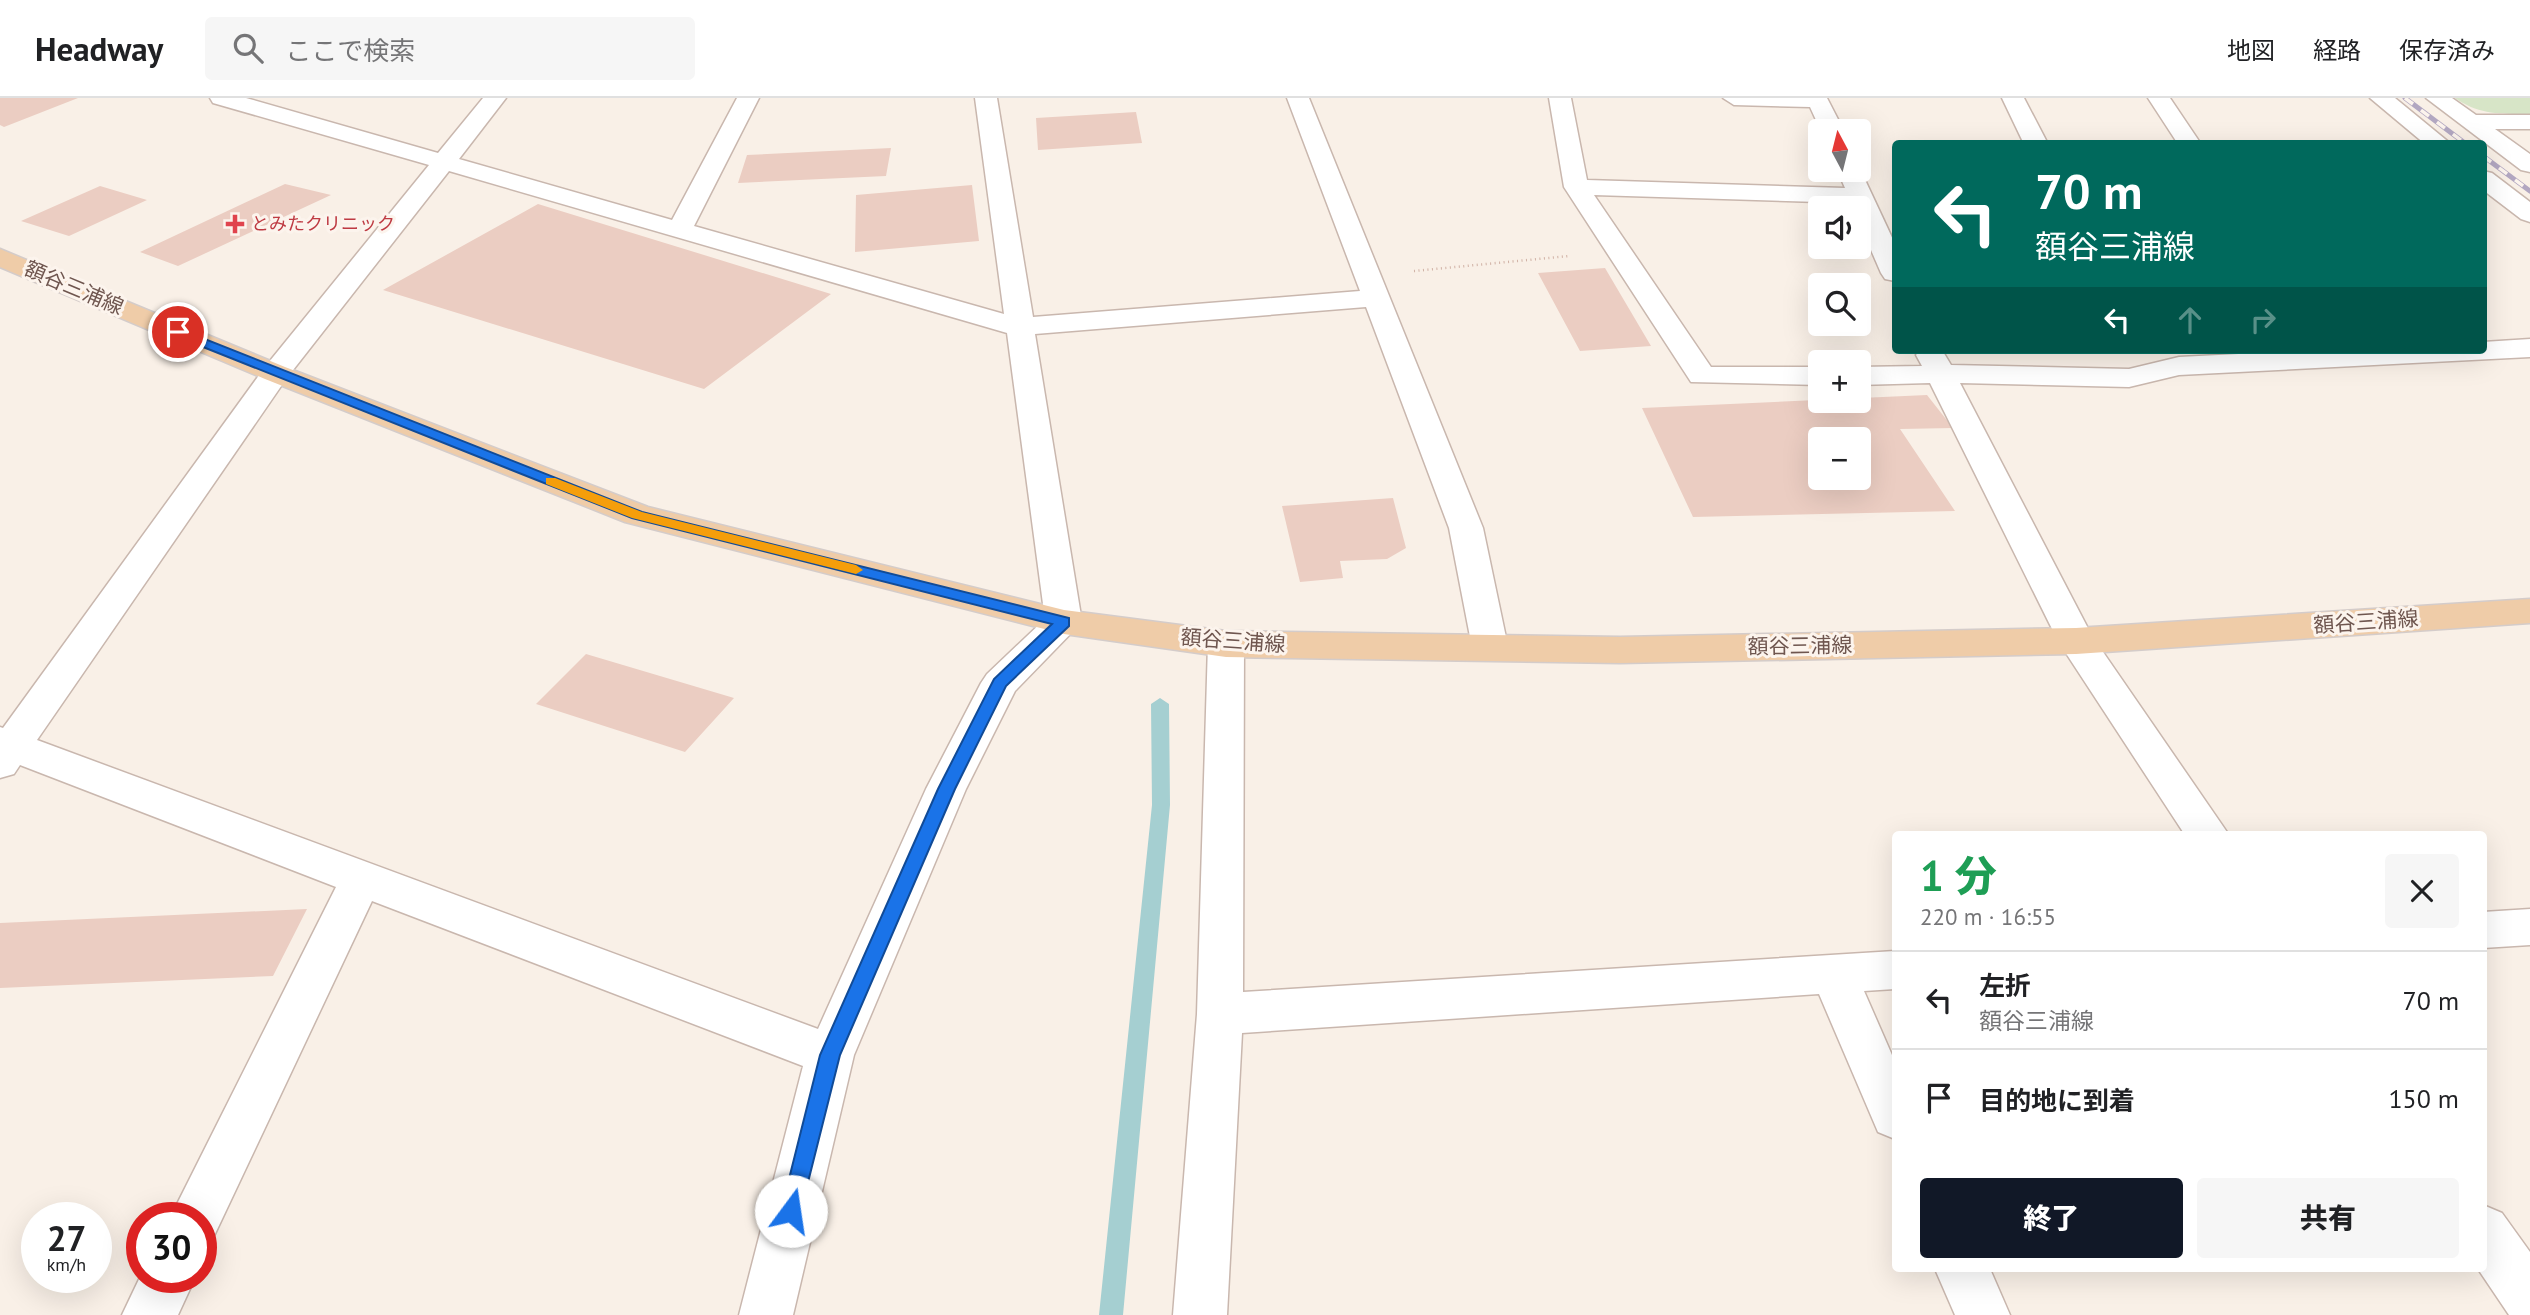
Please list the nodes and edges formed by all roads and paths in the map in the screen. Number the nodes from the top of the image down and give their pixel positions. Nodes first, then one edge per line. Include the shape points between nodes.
1 (495, 98) edge
2 (748, 98) edge
3 (986, 98) edge
4 (1298, 98) edge
5 (1560, 98) edge
6 (1734, 98) edge
7 (2014, 98) edge
8 (2159, 98) edge
9 (2381, 98) edge
10 (2437, 98) edge
11 (240, 100) edge
12 (1817, 100) edge
13 (1826, 119) edge
14 (2470, 122) junction
15 (2530, 122) edge
16 (2034, 140) edge
17 (2187, 140) edge
18 (2435, 140) edge
19 (443, 162) junction
20 (2530, 165) edge
21 (2487, 180) edge
22 (1856, 182) edge
23 (1576, 187) junction
24 (1862, 196) joint
25 (2530, 214) edge
26 (1871, 217) edge
27 (680, 229) junction
28 (1619, 251) junction
29 (0, 257) edge
30 (1892, 266) edge
31 (1374, 287) junction
32 (1018, 327) junction
33 (2530, 348) edge
34 (2487, 349) edge
35 (2334, 354) edge
36 (2145, 360) edge
37 (1935, 363) edge
38 (275, 373) junction
39 (1871, 374) edge
40 (1808, 376) edge
41 (2530, 611) edge
42 (1078, 624) junction
43 (2076, 641) junction
44 (1209, 642) junction
45 (1490, 647) junction
46 (4, 751) edge
47 (2205, 831) edge
48 (361, 879) junction
49 (2530, 927) edge
50 (2487, 930) edge
51 (1892, 970) edge
52 (1833, 974) junction
53 (1220, 1013) junction
54 (830, 1055) junction
55 (1892, 1108) edge
56 (205, 1202) edge
57 (2487, 1237) edge
58 (1963, 1272) edge
59 (160, 1293) edge
60 (2530, 1298) edge
61 (149, 1315) edge
62 (766, 1315) edge
63 (1200, 1315) edge
64 (1983, 1315) edge

1 - 19 street
2 - 27 street
3 - 32 street
4 - 31 street
5 - 23 street
6 - 12 street
7 - 16 street
8 - 17 street
9 - 18 street
10 - 14 street
11 - 19 street
12 - 13 street
14 - 15 street
14 - 20 street
19 - 27 street
19 - 38 street
21 - 25 street
22 - 24 street
23 - 24 street
23 - 28 street
26 - 30 street
27 - 32 street
28 - 31 path
28 - 40 street via 1702,376
29 - 38 main road, 額谷三浦線
31 - 32 street
31 - 45 street via 1466,528
32 - 42 street
33 - 34 street
35 - 36 street
36 - 37 street via 2129,378 2005,373
37 - 39 street
37 - 43 street
38 - 42 main road, 額谷三浦線 via 637,515
38 - 46 street
41 - 43 main road, 額谷三浦線
42 - 44 main road, 額谷三浦線
42 - 54 street via 1000,682 946,789
43 - 45 main road, 額谷三浦線 via 1619,650
43 - 47 street
44 - 45 main road, 額谷三浦線
44 - 53 street
46 - 48 street
48 - 54 street
48 - 56 street
49 - 50 street
51 - 52 street
52 - 53 street
52 - 55 street
53 - 63 street
54 - 62 street
57 - 60 street
58 - 64 street
59 - 61 street

